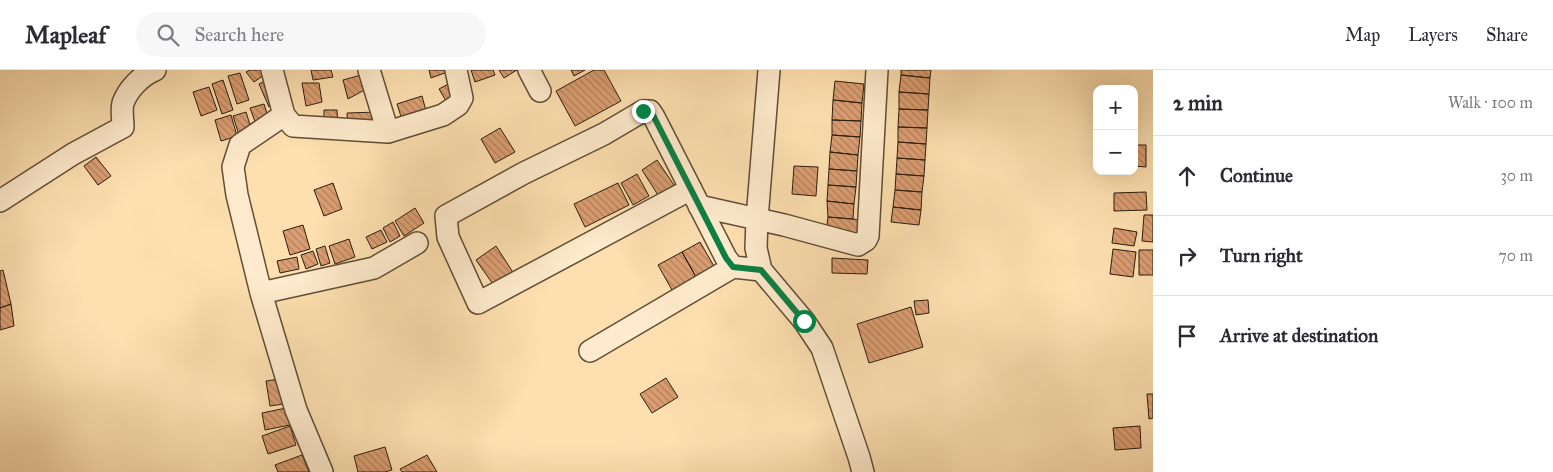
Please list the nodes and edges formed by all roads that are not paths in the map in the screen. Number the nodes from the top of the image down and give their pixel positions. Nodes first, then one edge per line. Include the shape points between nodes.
1 (156, 70) edge
2 (272, 70) edge
3 (369, 70) edge
4 (456, 70) edge
5 (529, 70) edge
6 (770, 70) edge
7 (877, 70) edge
8 (540, 91) dead end
9 (284, 115) junction
10 (388, 132) junction
11 (695, 198) junction
12 (0, 201) edge
13 (757, 219) junction
14 (417, 243) dead end
15 (733, 267) junction
16 (761, 270) junction
17 (261, 293) junction
18 (590, 351) dead end
19 (322, 472) edge
20 (863, 472) edge

1 - 12 street via 132,87 122,104 123,127 73,154
2 - 9 street
3 - 10 street
4 - 10 street via 462,94 458,105 443,115
5 - 8 street
6 - 13 street
7 - 13 street via 866,240 858,245
9 - 10 street via 293,126
9 - 17 street via 240,145 232,167
11 - 11 street via 478,304 448,237 446,216 643,111 650,111 654,117
11 - 13 street
11 - 15 street
13 - 16 street via 756,248
14 - 17 street via 374,268
15 - 16 street
15 - 18 street
16 - 20 street via 822,348
17 - 19 street via 296,410

